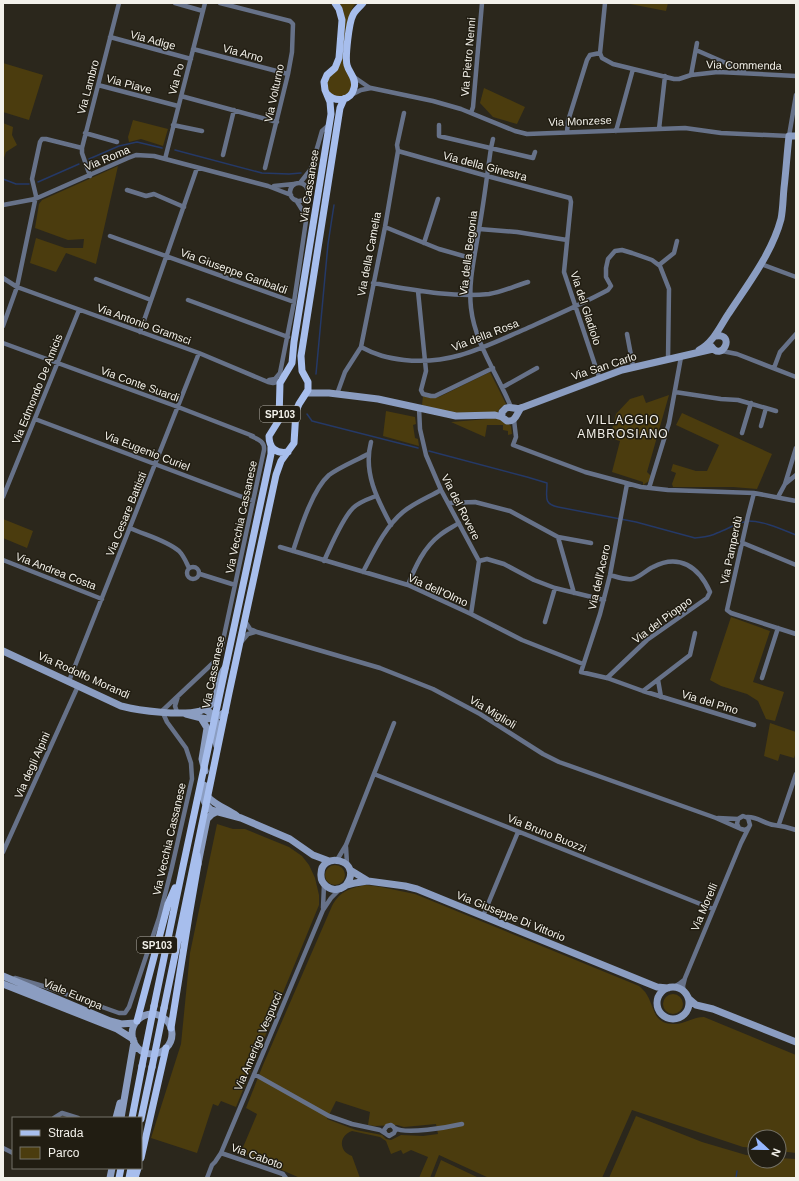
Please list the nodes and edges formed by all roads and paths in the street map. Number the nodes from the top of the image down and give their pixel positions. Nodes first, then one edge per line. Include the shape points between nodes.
1 (119, 3) edge
2 (175, 3) edge
3 (206, 3) edge
4 (220, 3) edge
5 (334, 3) edge
6 (363, 3) edge
7 (482, 3) edge
8 (605, 3) edge
9 (203, 11) junction
10 (110, 37) junction
11 (697, 43) dead end
12 (193, 49) junction
13 (696, 50) junction
14 (600, 53) junction
15 (191, 59) junction
16 (633, 69) junction
17 (748, 72) junction
18 (288, 74) junction
19 (691, 75) junction
20 (352, 76) junction
21 (665, 76) junction
22 (796, 76) edge
23 (98, 85) junction
24 (371, 88) junction
25 (326, 93) junction
26 (796, 95) edge
27 (181, 96) junction
28 (347, 98) junction
29 (178, 106) junction
30 (234, 110) junction
31 (404, 113) dead end
32 (471, 113) junction
33 (277, 122) junction
34 (330, 124) junction
35 (173, 125) junction
36 (439, 125) dead end
37 (659, 128) junction
38 (616, 131) junction
39 (202, 132) dead end
40 (567, 132) junction
41 (85, 133) junction
42 (792, 136) edge
43 (493, 139) dead end
44 (117, 142) dead end
45 (82, 148) junction
46 (491, 148) junction
47 (398, 151) junction
48 (535, 152) dead end
49 (223, 155) dead end
50 (165, 159) junction
51 (197, 168) junction
52 (265, 168) dead end
53 (90, 176) junction
54 (487, 176) junction
55 (297, 183) junction
56 (268, 186) junction
57 (127, 190) dead end
58 (291, 195) junction
59 (568, 196) joint
60 (35, 199) junction
61 (438, 199) dead end
62 (296, 200) junction
63 (3, 205) edge
64 (184, 207) junction
65 (385, 227) junction
66 (479, 229) junction
67 (110, 236) dead end
68 (567, 240) junction
69 (677, 241) dead end
70 (424, 243) junction
71 (166, 256) junction
72 (474, 260) junction
73 (760, 264) junction
74 (659, 265) junction
75 (796, 277) edge
76 (3, 278) edge
77 (96, 279) dead end
78 (528, 282) dead end
79 (372, 283) junction
80 (17, 287) junction
81 (418, 291) junction
82 (471, 294) junction
83 (151, 300) junction
84 (188, 300) dead end
85 (294, 302) junction
86 (576, 307) junction
87 (79, 310) junction
88 (3, 326) edge
89 (140, 332) junction
90 (627, 334) dead end
91 (796, 334) edge
92 (288, 337) junction
93 (716, 337) junction
94 (726, 343) junction
95 (3, 344) edge
96 (361, 347) junction
97 (483, 347) junction
98 (713, 349) junction
99 (722, 350) junction
100 (696, 352) junction
101 (199, 353) junction
102 (737, 354) junction
103 (681, 357) junction
104 (668, 360) junction
105 (425, 361) junction
106 (57, 363) junction
107 (633, 366) junction
108 (493, 368) junction
109 (537, 368) dead end
110 (774, 368) junction
111 (304, 376) junction
112 (796, 376) edge
113 (599, 377) junction
114 (262, 378) junction
115 (282, 379) junction
116 (309, 385) junction
117 (503, 387) junction
118 (675, 392) junction
119 (307, 393) junction
120 (333, 393) junction
121 (751, 403) junction
122 (178, 407) junction
123 (419, 408) junction
124 (766, 408) junction
125 (776, 411) dead end
126 (510, 414) junction
127 (35, 419) junction
128 (761, 426) dead end
129 (742, 433) dead end
130 (250, 436) junction
131 (371, 442) dead end
132 (271, 445) junction
133 (796, 448) edge
134 (288, 452) junction
135 (368, 454) junction
136 (794, 463) edge
137 (155, 464) junction
138 (796, 474) edge
139 (627, 484) junction
140 (785, 484) junction
141 (649, 488) junction
142 (442, 490) junction
143 (754, 493) junction
144 (376, 496) junction
145 (3, 497) edge
146 (778, 497) junction
147 (253, 501) junction
148 (796, 501) edge
149 (449, 503) junction
150 (459, 523) junction
151 (391, 525) junction
152 (130, 528) junction
153 (558, 537) junction
154 (591, 543) dead end
155 (743, 543) junction
156 (280, 547) dead end
157 (293, 551) junction
158 (3, 560) edge
159 (324, 561) junction
160 (480, 561) junction
161 (796, 565) edge
162 (189, 568) junction
163 (363, 572) junction
164 (200, 574) junction
165 (610, 575) junction
166 (235, 585) junction
167 (408, 585) junction
168 (555, 588) junction
169 (574, 593) junction
170 (102, 599) junction
171 (604, 600) junction
172 (471, 614) junction
173 (245, 620) junction
174 (545, 622) dead end
175 (778, 628) junction
176 (256, 632) junction
177 (695, 633) dead end
178 (796, 634) edge
179 (239, 645) junction
180 (3, 651) edge
181 (583, 664) junction
182 (225, 668) junction
183 (581, 672) joint
184 (607, 678) junction
185 (762, 678) dead end
186 (658, 680) junction
187 (69, 682) junction
188 (78, 686) junction
189 (643, 691) junction
190 (180, 693) junction
191 (661, 697) junction
192 (204, 709) junction
193 (162, 711) junction
194 (179, 712) junction
195 (225, 712) junction
196 (201, 718) junction
197 (214, 718) junction
198 (394, 723) dead end
199 (754, 725) dead end
200 (218, 746) junction
201 (204, 767) junction
202 (374, 774) junction
203 (796, 774) edge
204 (206, 800) junction
205 (194, 811) junction
206 (216, 812) junction
207 (747, 817) junction
208 (241, 818) junction
209 (716, 818) junction
210 (738, 818) junction
211 (763, 821) junction
212 (779, 824) junction
213 (749, 826) junction
214 (740, 829) junction
215 (796, 830) edge
216 (518, 832) junction
217 (741, 843) junction
218 (346, 845) junction
219 (196, 851) junction
220 (3, 852) edge
221 (313, 856) junction
222 (337, 860) junction
223 (329, 861) junction
224 (198, 864) junction
225 (348, 867) junction
226 (182, 871) junction
227 (321, 871) junction
228 (368, 881) junction
229 (324, 885) junction
230 (343, 887) junction
231 (713, 909) junction
232 (323, 910) junction
233 (483, 916) junction
234 (3, 976) edge
235 (684, 978) junction
236 (643, 981) junction
237 (3, 984) edge
238 (671, 988) junction
239 (684, 992) junction
240 (689, 999) junction
241 (657, 1003) junction
242 (713, 1009) junction
243 (686, 1014) junction
244 (136, 1022) junction
245 (171, 1028) junction
246 (133, 1041) junction
247 (796, 1042) edge
248 (166, 1048) junction
249 (130, 1066) junction
250 (254, 1074) junction
251 (56, 1117) edge
252 (75, 1117) edge
253 (116, 1117) edge
254 (122, 1117) edge
255 (132, 1117) edge
256 (141, 1117) edge
257 (462, 1124) dead end
258 (386, 1127) junction
259 (378, 1130) junction
260 (394, 1131) junction
261 (385, 1133) junction
262 (3, 1148) edge
263 (12, 1152) edge
264 (221, 1153) junction
265 (142, 1154) edge
266 (207, 1178) edge
267 (286, 1178) edge

1 - 10 street, Via Lambro
2 - 9 street
3 - 9 street, Via Po
4 - 18 street, Via Volturno via 292,22 292,52
5 - 25 main road, Via Cassanese via 342,20 339,58 335,68 325,78
6 - 20 main road, Via Cassanese via 355,11 350,23 346,61
7 - 32 street, Via Pietro Nenni
8 - 14 street
9 - 12 street, Via Po
10 - 15 street, Via Adige
10 - 23 street, Via Lambro
11 - 13 street, Via Commenda
12 - 15 street, Via Po
12 - 18 street, Via Arno
13 - 17 street
13 - 19 street, Via Commenda
14 - 16 street, Via Commenda via 601,57 609,62
14 - 40 street via 590,54 587,60
15 - 27 street, Via Po
16 - 21 street, Via Commenda
16 - 38 street
17 - 19 street, Via Commenda
17 - 22 street, Via Commenda
18 - 33 street, Via Volturno
19 - 21 street, Via Commenda via 677,79
20 - 24 street
20 - 28 main road, Via Cassanese via 355,86
21 - 37 street
23 - 29 street, Via Piave
23 - 41 street, Via Lambro
24 - 28 street
24 - 32 street, Via Monzese via 439,102
25 - 28 main road via 335,100
25 - 34 main road, Via Cassanese via 332,107
26 - 42 street
27 - 29 street, Via Po
27 - 30 street
28 - 111 main road, Via Cassanese via 339,112 301,358
29 - 35 street, Via Po
30 - 33 street
30 - 49 street
31 - 47 street, Via della Camelia
32 - 40 street, Via Monzese via 521,133
33 - 52 street, Via Volturno
34 - 55 street via 322,131 311,170
34 - 115 main road, Via Cassanese via 292,362
35 - 39 street
35 - 50 street, Via Po
36 - 46 street via 439,136
37 - 38 street, Via Monzese
37 - 42 street, Via Monzese via 689,128 721,134
38 - 40 street, Via Monzese
41 - 44 street
41 - 45 street, Via Lambro
42 - 73 street via 782,215 776,234
43 - 46 street, Via della Begonia
45 - 53 street, Via Lambro
45 - 60 street via 42,139 32,179
46 - 48 street via 533,158
46 - 54 street, Via della Begonia
47 - 54 street, Via della Ginestra
47 - 65 street, Via della Camelia
50 - 51 street, Via Roma
50 - 53 street, Via Roma via 136,155
51 - 56 street, Via Roma
51 - 64 street
53 - 60 street, Via Roma
54 - 59 street, Via della Ginestra
54 - 66 street, Via della Begonia
55 - 56 street, Via Roma
55 - 58 street via 291,188
55 - 62 street via 303,183 308,187 308,194 302,200
56 - 58 street, Via Roma
57 - 64 street via 146,196 154,194
58 - 62 street
59 - 68 street, Via del Gladiolo via 572,201
60 - 63 street, Via Roma
60 - 80 street
61 - 70 street
62 - 85 street via 306,216 306,221
64 - 71 street
65 - 70 street
65 - 79 street, Via della Camelia
66 - 68 street
66 - 72 street, Via della Begonia
67 - 71 street, Via Giuseppe Garibaldi
68 - 86 street, Via del Gladiolo via 564,272
69 - 74 street via 674,253
70 - 72 street
71 - 83 street
71 - 85 street, Via Giuseppe Garibaldi
72 - 82 street, Via della Begonia
73 - 75 street
73 - 93 street
74 - 86 street, Via della Rosa via 632,253 614,251 606,266 610,289
74 - 104 street via 669,289
76 - 80 street, Via Antonio Gramsci
77 - 83 street
78 - 82 street via 491,294
79 - 81 street
79 - 96 street, Via della Camelia
80 - 87 street, Via Antonio Gramsci
80 - 88 street
81 - 82 street
81 - 105 street
82 - 97 street, Via della Begonia via 471,309
83 - 89 street
84 - 92 street
85 - 92 street
86 - 97 street, Via della Rosa
86 - 113 street, Via del Gladiolo
87 - 89 street, Via Antonio Gramsci
87 - 106 street, Via Edmondo De Amicis
89 - 101 street, Via Antonio Gramsci
90 - 107 street
91 - 110 street via 780,352
92 - 114 street via 279,375 273,380
93 - 94 street via 725,339
93 - 98 street via 711,345
93 - 100 street, Via San Carlo
94 - 99 street
94 - 102 street
95 - 106 street, Via Conte Suardi
96 - 105 street, Via della Rosa via 382,357
96 - 120 street, Via della Camelia
97 - 105 street, Via della Rosa via 453,358
97 - 108 street, Via della Begonia
98 - 99 street
98 - 100 street, Via San Carlo
99 - 102 street
100 - 103 street, Via San Carlo
101 - 114 street, Via Antonio Gramsci
101 - 122 street, Via Cesare Battisti
102 - 110 street
103 - 104 street, Via San Carlo
103 - 118 street
104 - 107 street, Via San Carlo
105 - 108 street via 425,377 421,392 431,396
106 - 122 street, Via Conte Suardi
106 - 127 street, Via Edmondo De Amicis
107 - 113 street, Via San Carlo
108 - 117 street, Via della Begonia
109 - 117 street
110 - 112 street
111 - 115 main road via 293,372
111 - 116 main road, Via Cassanese
113 - 126 street, Via San Carlo
114 - 115 street, Via Antonio Gramsci via 271,383
115 - 132 main road, Via Cassanese / SP103 via 279,420 269,436
116 - 119 main road, Via Cassanese / SP103
116 - 120 street
117 - 126 street, Via della Begonia
118 - 121 street
118 - 141 street via 669,422
119 - 120 street
119 - 134 main road, Via Cassanese / SP103 via 296,411 295,440
120 - 123 street
121 - 124 street
121 - 129 street
122 - 130 street, Via Conte Suardi
122 - 137 street, Via Cesare Battisti
123 - 126 street via 456,416
123 - 142 street, Via del Rovere via 422,442
124 - 125 street
124 - 128 street
126 - 139 street via 516,437 513,445 585,472
127 - 137 street, Via Eugenio Curiel
127 - 145 street, Via Edmondo De Amicis
130 - 132 street, Via Conte Suardi
130 - 147 street, Via Vecchia Cassanese via 262,442 265,448
131 - 135 street
132 - 134 main road via 277,452
132 - 182 main road, Via Cassanese
133 - 136 street
134 - 173 main road, Via Cassanese via 278,468
135 - 144 street
135 - 157 street via 332,473 323,483 305,516
136 - 140 street
137 - 147 street, Via Eugenio Curiel
137 - 152 street, Via Cesare Battisti
138 - 140 street
139 - 141 street
139 - 165 street, Via dell'Acero
140 - 146 street
141 - 143 street
142 - 149 street, Via del Rovere
142 - 151 street via 406,510
143 - 146 street
143 - 155 street, Via Pamperdù
144 - 151 street
144 - 159 street via 352,509
146 - 148 street
147 - 166 street, Via Vecchia Cassanese
149 - 150 street, Via del Rovere
149 - 153 street via 475,502 510,511
150 - 160 street, Via del Rovere
150 - 167 street via 440,534 431,543
151 - 163 street
152 - 162 street via 177,550
152 - 170 street, Via Cesare Battisti
153 - 154 street
153 - 169 street
155 - 161 street
155 - 175 street, Via Pamperdù via 727,610
156 - 157 street, Via dell'Olmo
157 - 159 street, Via dell'Olmo
158 - 170 street, Via Andrea Costa
159 - 163 street, Via dell'Olmo
160 - 168 street via 487,559 504,564
160 - 172 street
162 - 164 street via 196,567
162 - 164 street via 187,573 190,578 196,579
163 - 167 street, Via dell'Olmo
164 - 166 street
165 - 171 street, Via dell'Acero
165 - 184 street, Via del Pioppo via 633,579 658,564 678,561 697,572 710,594 647,640
166 - 190 street, Via Vecchia Cassanese via 218,656
167 - 172 street, Via dell'Olmo
168 - 169 street
168 - 174 street
169 - 171 street
170 - 187 street, Via Cesare Battisti
171 - 181 street, Via dell'Acero
172 - 181 street, Via dell'Olmo via 522,640
173 - 176 street via 249,628
173 - 179 main road, Via Cassanese
175 - 178 street
175 - 185 street
176 - 179 street via 246,635
176 - 209 street, Via Miglioli via 380,668 444,694 556,760
177 - 186 street via 690,654
179 - 195 main road, Via Cassanese
180 - 187 street, Via Rodolfo Morandi
181 - 183 street, Via dell'Acero
182 - 192 street via 220,676 214,700
182 - 197 main road, Via Cassanese
183 - 184 street, Via del Pino
184 - 189 street, Via del Pino
186 - 189 street
186 - 191 street
187 - 188 street, Via Rodolfo Morandi
188 - 193 street, Via Rodolfo Morandi via 121,706
188 - 220 street, Via degli Alpini
189 - 191 street, Via del Pino
190 - 193 street, Via Vecchia Cassanese
190 - 194 street via 175,706
191 - 199 street, Via del Pino
192 - 194 street, Via Rodolfo Morandi
192 - 197 street
193 - 194 street, Via Rodolfo Morandi
193 - 234 street, Via Vecchia Cassanese via 186,748 192,779 172,871 129,1007 125,1012 119,1013 43,986
194 - 196 street, Via Rodolfo Morandi
195 - 197 street
195 - 200 main road, Via Cassanese
196 - 197 street, Via Rodolfo Morandi
196 - 201 street via 207,728 202,757
197 - 200 street via 218,726
197 - 201 main road, Via Cassanese
198 - 202 street
200 - 204 main road, Via Cassanese
201 - 204 street via 206,775 202,794
201 - 205 main road, Via Cassanese
202 - 216 street, Via Bruno Buozzi
202 - 218 street
203 - 212 street
204 - 205 street
204 - 206 street, Via Giuseppe Di Vittorio via 211,810
204 - 208 street, Via Giuseppe Di Vittorio via 224,807
204 - 219 main road, Via Cassanese / SP103
205 - 226 main road, Via Cassanese / SP103
206 - 208 street, Via Giuseppe Di Vittorio
206 - 224 street via 207,819
207 - 210 street
207 - 211 street
207 - 213 street
208 - 221 street, Via Giuseppe Di Vittorio via 290,839
209 - 210 street
209 - 214 street, Via Miglioli
210 - 214 street via 737,824
211 - 212 street
211 - 213 street via 756,821
212 - 215 street
213 - 214 street via 745,830
213 - 217 street, Via Morelli
214 - 217 street, Via Morelli
216 - 231 street, Via Bruno Buozzi
216 - 233 street
217 - 231 street, Via Morelli
218 - 222 street
218 - 225 street
219 - 224 main road
219 - 256 main road, Via Cassanese / SP103, bridge
221 - 223 street, Via Giuseppe Di Vittorio
221 - 227 street, Via Giuseppe Di Vittorio
222 - 223 street, Via Giuseppe Di Vittorio
222 - 225 street, Via Giuseppe Di Vittorio
223 - 227 street
224 - 245 main road
225 - 228 street, Via Giuseppe Di Vittorio
225 - 230 street via 350,880
226 - 244 main road, SP103 via 168,904
226 - 255 main road, Via Cassanese / SP103, bridge
227 - 229 street, Via Giuseppe Di Vittorio
228 - 230 street, Via Giuseppe Di Vittorio
228 - 233 street, Via Giuseppe Di Vittorio via 414,888
229 - 230 street, Via Giuseppe Di Vittorio via 333,889
229 - 232 street, Via Amerigo Vespucci
230 - 232 street, Via Amerigo Vespucci
231 - 235 street, Via Morelli
232 - 250 street, Via Amerigo Vespucci
233 - 236 street, Via Giuseppe Di Vittorio
234 - 244 street, Viale Europa via 110,1021 121,1024
235 - 238 street, Via Morelli
235 - 239 street, Via Morelli
236 - 238 street, Via Giuseppe Di Vittorio via 657,988
236 - 241 street via 652,990
237 - 246 street, Viale Europa via 117,1030
238 - 239 street via 679,988
238 - 241 street via 660,995
239 - 240 street
240 - 242 street
240 - 243 street
241 - 243 street via 660,1014 668,1019 678,1019
242 - 243 street via 701,1009
242 - 247 street
244 - 245 street via 146,1015 156,1014 165,1019
244 - 246 street via 132,1030
245 - 248 street via 172,1037
246 - 248 street via 138,1049 148,1054 157,1054
246 - 249 street
248 - 265 main road
249 - 253 street
249 - 254 street
250 - 259 street via 336,1119
250 - 264 street, Via Amerigo Vespucci
251 - 252 street via 62,1113
257 - 260 street
258 - 259 street
258 - 260 street via 391,1125
258 - 261 street
259 - 261 street
260 - 261 street via 389,1136
262 - 263 street
264 - 266 street, Via Amerigo Vespucci via 212,1164
264 - 267 street, Via Caboto via 283,1174

